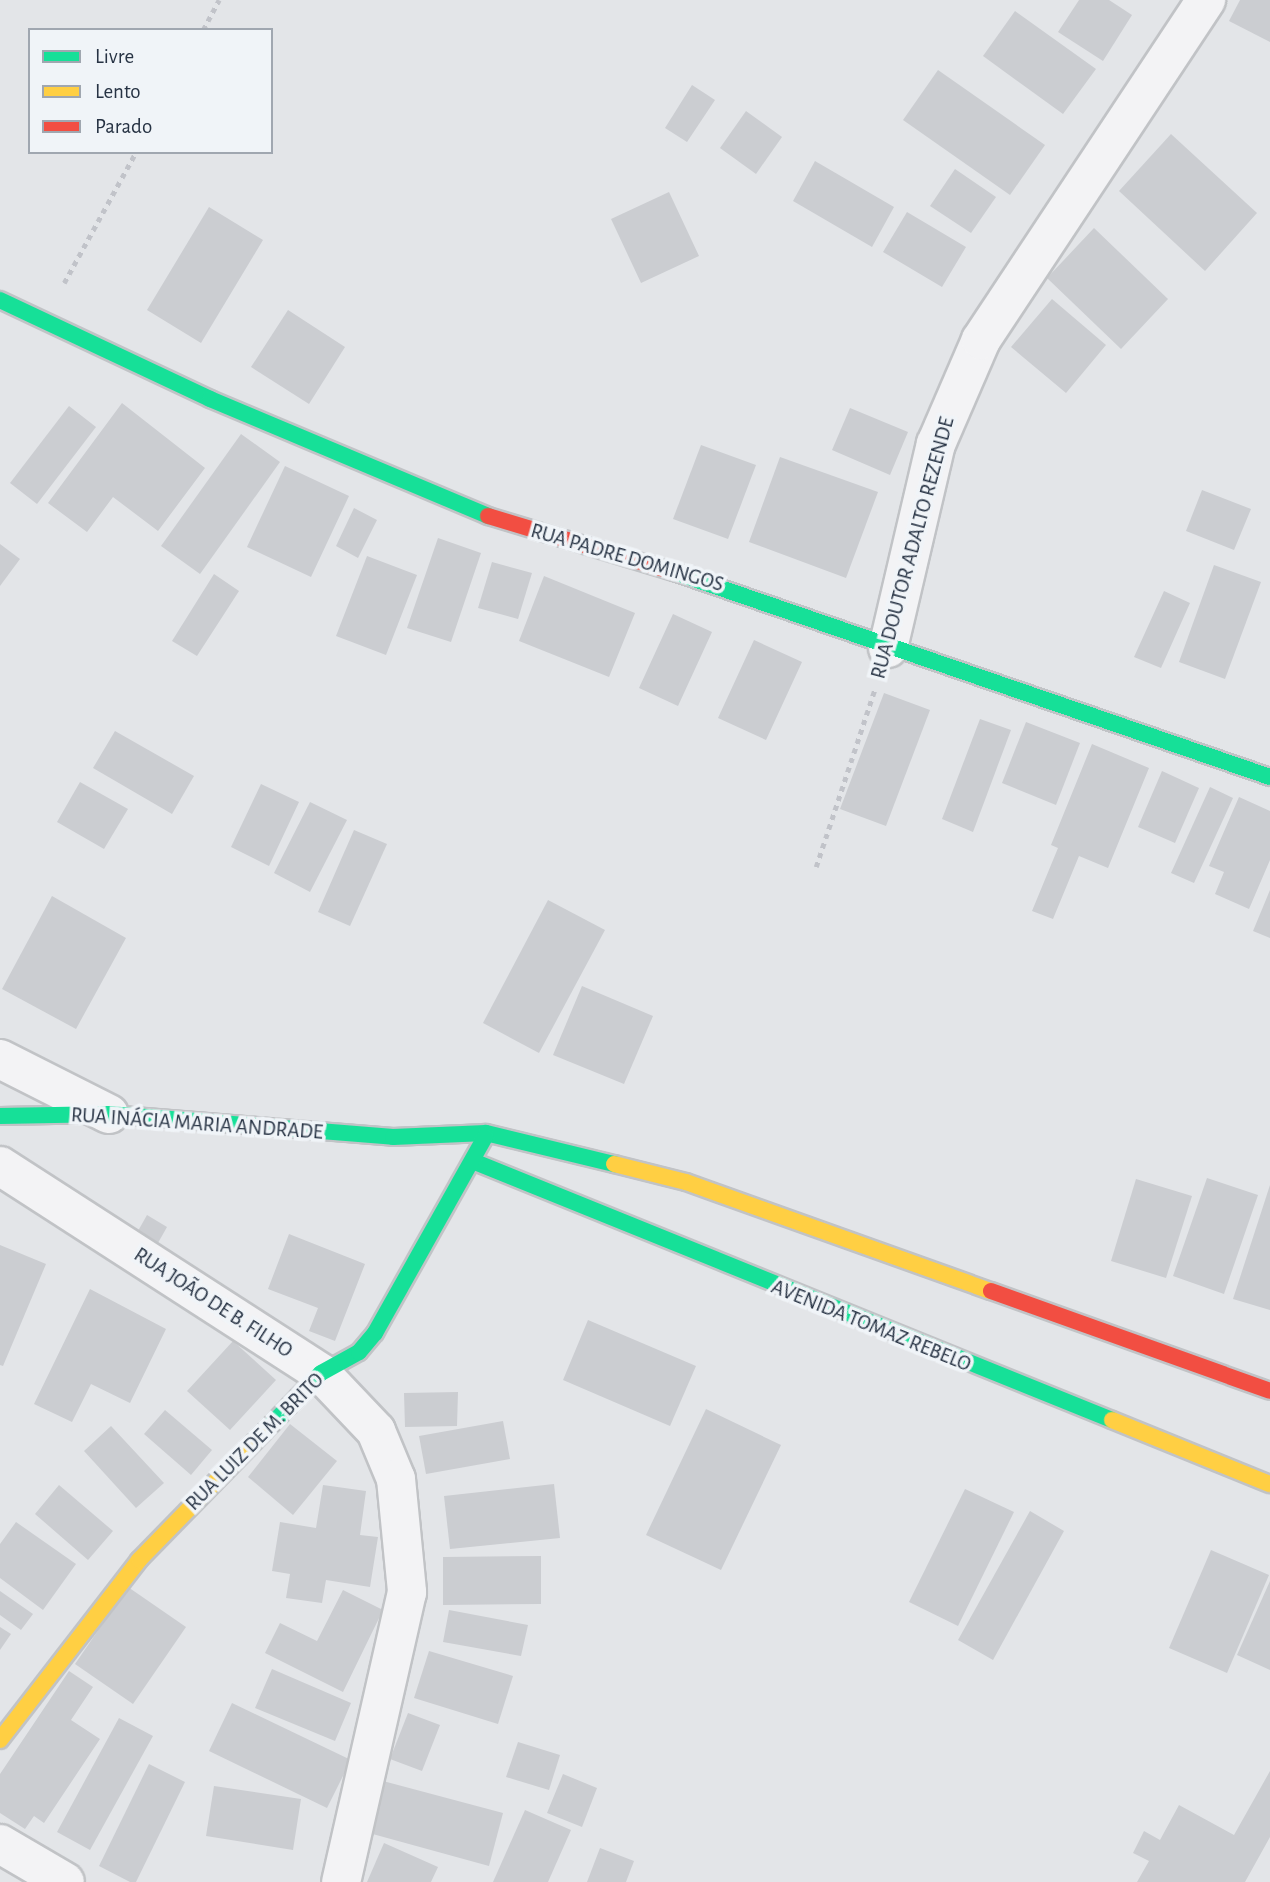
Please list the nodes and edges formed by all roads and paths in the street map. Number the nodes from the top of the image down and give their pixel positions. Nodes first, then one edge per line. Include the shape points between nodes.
1 (219, 0) edge
2 (1206, 0) edge
3 (204, 28) edge
4 (135, 154) edge
5 (0, 300) edge
6 (43, 321) junction
7 (888, 648) junction
8 (1270, 777) edge
9 (816, 867) dead end
10 (0, 1059) edge
11 (109, 1114) junction
12 (0, 1116) edge
13 (393, 1137) joint
14 (480, 1147) junction
15 (0, 1166) edge
16 (321, 1373) junction
17 (1270, 1391) edge
18 (1270, 1484) edge
19 (0, 1740) edge
20 (0, 1844) edge
21 (65, 1882) edge
22 (341, 1882) edge

1 - 3 path
2 - 7 street, RUA DOUTOR ADALTO REZENDE via 981,340 936,444
4 - 6 path
5 - 6 street, RUA PADRE DOMINGOS
6 - 7 street, RUA PADRE DOMINGOS via 500,521 747,593
7 - 8 street, RUA PADRE DOMINGOS
7 - 9 path, RUA DOUTOR ADALTO REZENDE
10 - 11 street
11 - 12 street, RUA INÁCIA MARIA ANDRADE
11 - 13 street, RUA INÁCIA MARIA ANDRADE
13 - 14 street, RUA INÁCIA MARIA ANDRADE
14 - 16 street, RUA LUIZ DE M. BRITO via 375,1333 359,1352
14 - 17 street via 686,1182
14 - 18 street, AVENIDA TOMAZ REBELO
15 - 16 street, RUA JOÃO DE B. FILHO
16 - 19 street, RUA LUIZ DE M. BRITO via 139,1560
16 - 22 street, RUA JOÃO DE B. FILHO via 376,1431 396,1479 407,1591
20 - 21 street

